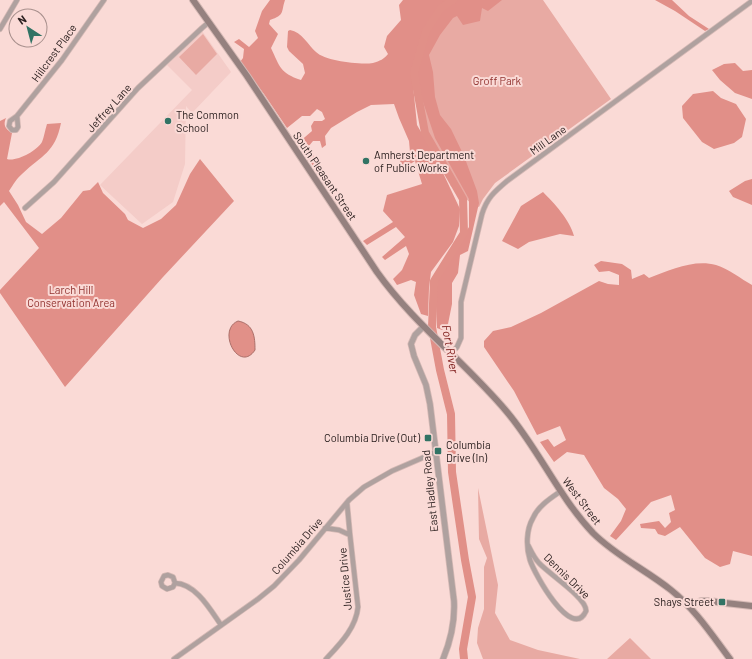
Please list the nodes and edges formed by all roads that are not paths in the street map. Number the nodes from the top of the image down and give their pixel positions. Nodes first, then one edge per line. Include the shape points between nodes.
1 (17, 0) edge
2 (104, 0) edge
3 (193, 0) edge
4 (752, 2) edge
5 (209, 22) junction
6 (0, 29) edge
7 (17, 116) dead end
8 (25, 208) dead end
9 (426, 329) junction
10 (451, 354) junction
11 (436, 452) junction
12 (561, 490) junction
13 (347, 503) junction
14 (326, 528) junction
15 (350, 534) junction
16 (528, 545) junction
17 (175, 583) dead end
18 (690, 606) junction
19 (752, 606) edge
20 (221, 625) junction
21 (181, 654) junction
22 (174, 659) edge
23 (185, 659) edge
24 (326, 659) edge
25 (443, 659) edge
26 (730, 659) edge

1 - 6 street
2 - 7 street, Hillcrest Place via 62,60
3 - 5 main road, South Pleasant Street
4 - 10 street, Mill Lane via 507,181 491,196 482,214 461,302 461,338
5 - 8 street, Jeffrey Lane via 138,88 54,182
5 - 9 main road, South Pleasant Street via 382,278
9 - 10 main road, South Pleasant Street
9 - 11 street, East Hadley Road via 415,335 411,344 429,397
10 - 12 main road, West Street via 516,423
11 - 13 street, Columbia Drive via 367,484
11 - 25 street, East Hadley Road via 454,606 452,633
12 - 16 street, Dennis Drive via 535,514 530,526
12 - 18 main road, West Street via 601,540 664,584
13 - 14 street, Columbia Drive
13 - 15 street, Justice Drive
14 - 15 street, Justice Drive
14 - 20 street, Columbia Drive via 274,586
15 - 24 street, Justice Drive via 358,599 357,615 351,628
16 - 16 street, Dennis Drive via 530,562 544,588 567,616 574,620 580,619 586,611 584,605 540,564
17 - 20 street via 181,583 193,590
18 - 19 main road via 701,601
18 - 26 main road, West Street
20 - 21 street, Columbia Drive
21 - 22 street, Columbia Drive
21 - 23 street

